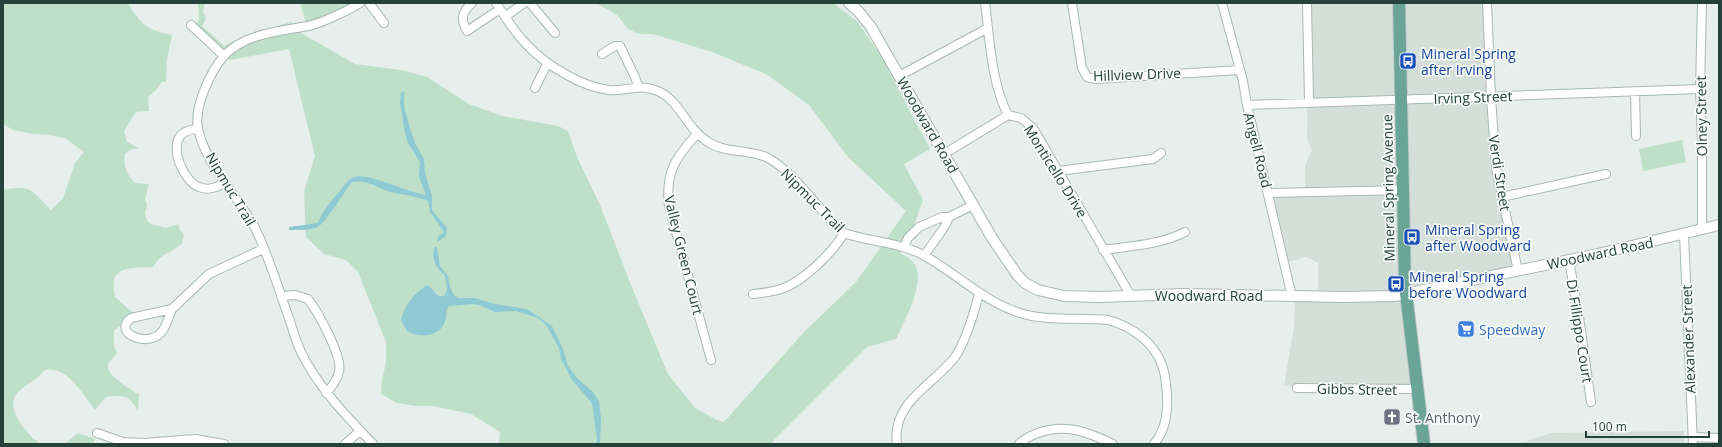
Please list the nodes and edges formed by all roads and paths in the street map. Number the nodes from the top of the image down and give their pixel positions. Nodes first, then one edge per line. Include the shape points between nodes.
1 (360, 3) edge
2 (369, 3) edge
3 (472, 3) edge
4 (524, 3) edge
5 (530, 3) edge
6 (985, 3) edge
7 (1072, 3) edge
8 (1222, 3) edge
9 (1307, 3) edge
10 (1399, 3) edge
11 (1488, 3) edge
12 (1702, 3) edge
13 (853, 4) edge
14 (498, 6) edge
15 (505, 17) junction
16 (384, 24) dead end
17 (191, 25) dead end
18 (988, 28) junction
19 (555, 33) dead end
20 (602, 54) dead end
21 (224, 56) junction
22 (547, 64) junction
23 (1239, 70) junction
24 (899, 76) junction
25 (638, 86) junction
26 (535, 88) dead end
27 (1700, 88) junction
28 (1635, 91) junction
29 (1491, 97) junction
30 (1401, 100) junction
31 (1309, 102) junction
32 (1247, 105) junction
33 (1008, 115) junction
34 (198, 128) junction
35 (697, 134) junction
36 (1636, 136) dead end
37 (1161, 153) dead end
38 (944, 154) junction
39 (1058, 171) junction
40 (1606, 174) dead end
41 (225, 183) junction
42 (1404, 190) junction
43 (1268, 193) junction
44 (1502, 197) junction
45 (973, 205) junction
46 (949, 217) junction
47 (1719, 225) edge
48 (1702, 229) junction
49 (1185, 232) dead end
50 (844, 233) junction
51 (1684, 234) junction
52 (904, 247) junction
53 (263, 249) junction
54 (1103, 250) junction
55 (924, 256) junction
56 (1568, 260) junction
57 (1518, 271) junction
58 (1408, 293) junction
59 (753, 294) dead end
60 (979, 294) junction
61 (281, 296) junction
62 (1131, 296) junction
63 (1292, 297) junction
64 (172, 310) junction
65 (711, 360) dead end
66 (1297, 388) dead end
67 (1418, 389) junction
68 (326, 393) junction
69 (1591, 402) dead end
70 (360, 431) junction
71 (97, 433) dead end
72 (1719, 438) edge
73 (1693, 441) edge
74 (224, 444) edge
75 (345, 444) edge
76 (373, 444) edge
77 (896, 444) edge
78 (1019, 444) edge
79 (1113, 444) edge
80 (1154, 444) edge
81 (1424, 444) edge

1 - 21 street, Nipmuc Trail via 316,24 249,40 231,49
2 - 16 street
3 - 14 street via 465,9 462,22 467,31
4 - 15 street
5 - 19 street
6 - 18 street, Monticello Drive
7 - 23 street, Hillview Drive via 1082,68 1087,77
8 - 23 street, Angell Road
9 - 31 street
10 - 30 main road, Mineral Spring Avenue
11 - 29 street, Verdi Street
12 - 27 street, Olney Street
13 - 24 street, Woodward Road via 871,27
14 - 15 street, Nipmuc Trail
15 - 22 street, Nipmuc Trail via 526,46
17 - 21 street
18 - 24 street
18 - 33 street, Monticello Drive via 996,81
20 - 25 street via 615,46 620,46
21 - 34 street, Nipmuc Trail via 208,80 203,93
22 - 25 street, Nipmuc Trail via 579,82 597,88 618,90
22 - 26 street
23 - 32 street, Angell Road
24 - 38 street, Woodward Road
25 - 35 street, Nipmuc Trail via 652,89 671,100
27 - 28 street, Irving Street
27 - 48 street, Olney Street
28 - 29 street, Irving Street
28 - 36 street
29 - 30 street, Irving Street
29 - 44 street, Verdi Street via 1496,168
30 - 31 street, Irving Street
30 - 42 main road, Mineral Spring Avenue
31 - 32 street, Irving Street
32 - 43 street, Angell Road
33 - 38 street
33 - 39 street, Monticello Drive via 1021,118 1033,128
34 - 41 street, Nipmuc Trail via 208,154
34 - 41 street via 185,132 179,139 178,157 182,170 192,184 199,188 216,188
35 - 50 street, Nipmuc Trail via 717,146 760,155 778,164
35 - 65 street, Valley Green Court via 673,164 668,194 669,206
37 - 39 street via 1153,159
38 - 45 street, Woodward Road
39 - 54 street, Monticello Drive
40 - 44 street
41 - 53 street, Nipmuc Trail via 247,214
42 - 43 street
42 - 58 main road, Mineral Spring Avenue
43 - 63 street, Angell Road
44 - 57 street, Verdi Street
45 - 46 street
45 - 62 street, Woodward Road via 992,238 1025,283 1038,290 1064,296
46 - 52 street via 942,216 919,227 908,238
46 - 55 street
47 - 48 street, Woodward Road
48 - 51 street, Woodward Road
49 - 54 street via 1149,244
50 - 52 street, Nipmuc Trail
50 - 59 street via 828,254 792,284 771,292
51 - 56 street, Woodward Road
51 - 73 street, Alexander Street
52 - 55 street, Nipmuc Trail
53 - 61 street, Nipmuc Trail
53 - 64 street via 210,274
54 - 62 street, Monticello Drive
55 - 60 street, Nipmuc Trail
56 - 57 street, Woodward Road
56 - 69 street, Di Fillippo Court
57 - 58 street, Woodward Road
58 - 63 street, Woodward Road via 1394,296
58 - 67 main road, Mineral Spring Avenue
60 - 77 street via 975,311 956,356 909,403 898,426
60 - 80 street, Nipmuc Trail via 1029,316 1108,320 1139,334 1156,353 1165,375 1167,418
61 - 68 street, Nipmuc Trail via 300,350
61 - 68 street via 295,295 308,299 335,348 340,371
62 - 63 street, Woodward Road
64 - 64 street via 130,318 125,326 126,332 138,339 155,337 162,331
66 - 67 street, Gibbs Street
67 - 81 main road, Mineral Spring Avenue
68 - 70 street, Nipmuc Trail
70 - 75 street
70 - 76 street, Nipmuc Trail
71 - 74 street via 123,442 195,440
72 - 73 street
78 - 79 street via 1033,435 1059,428 1079,429

